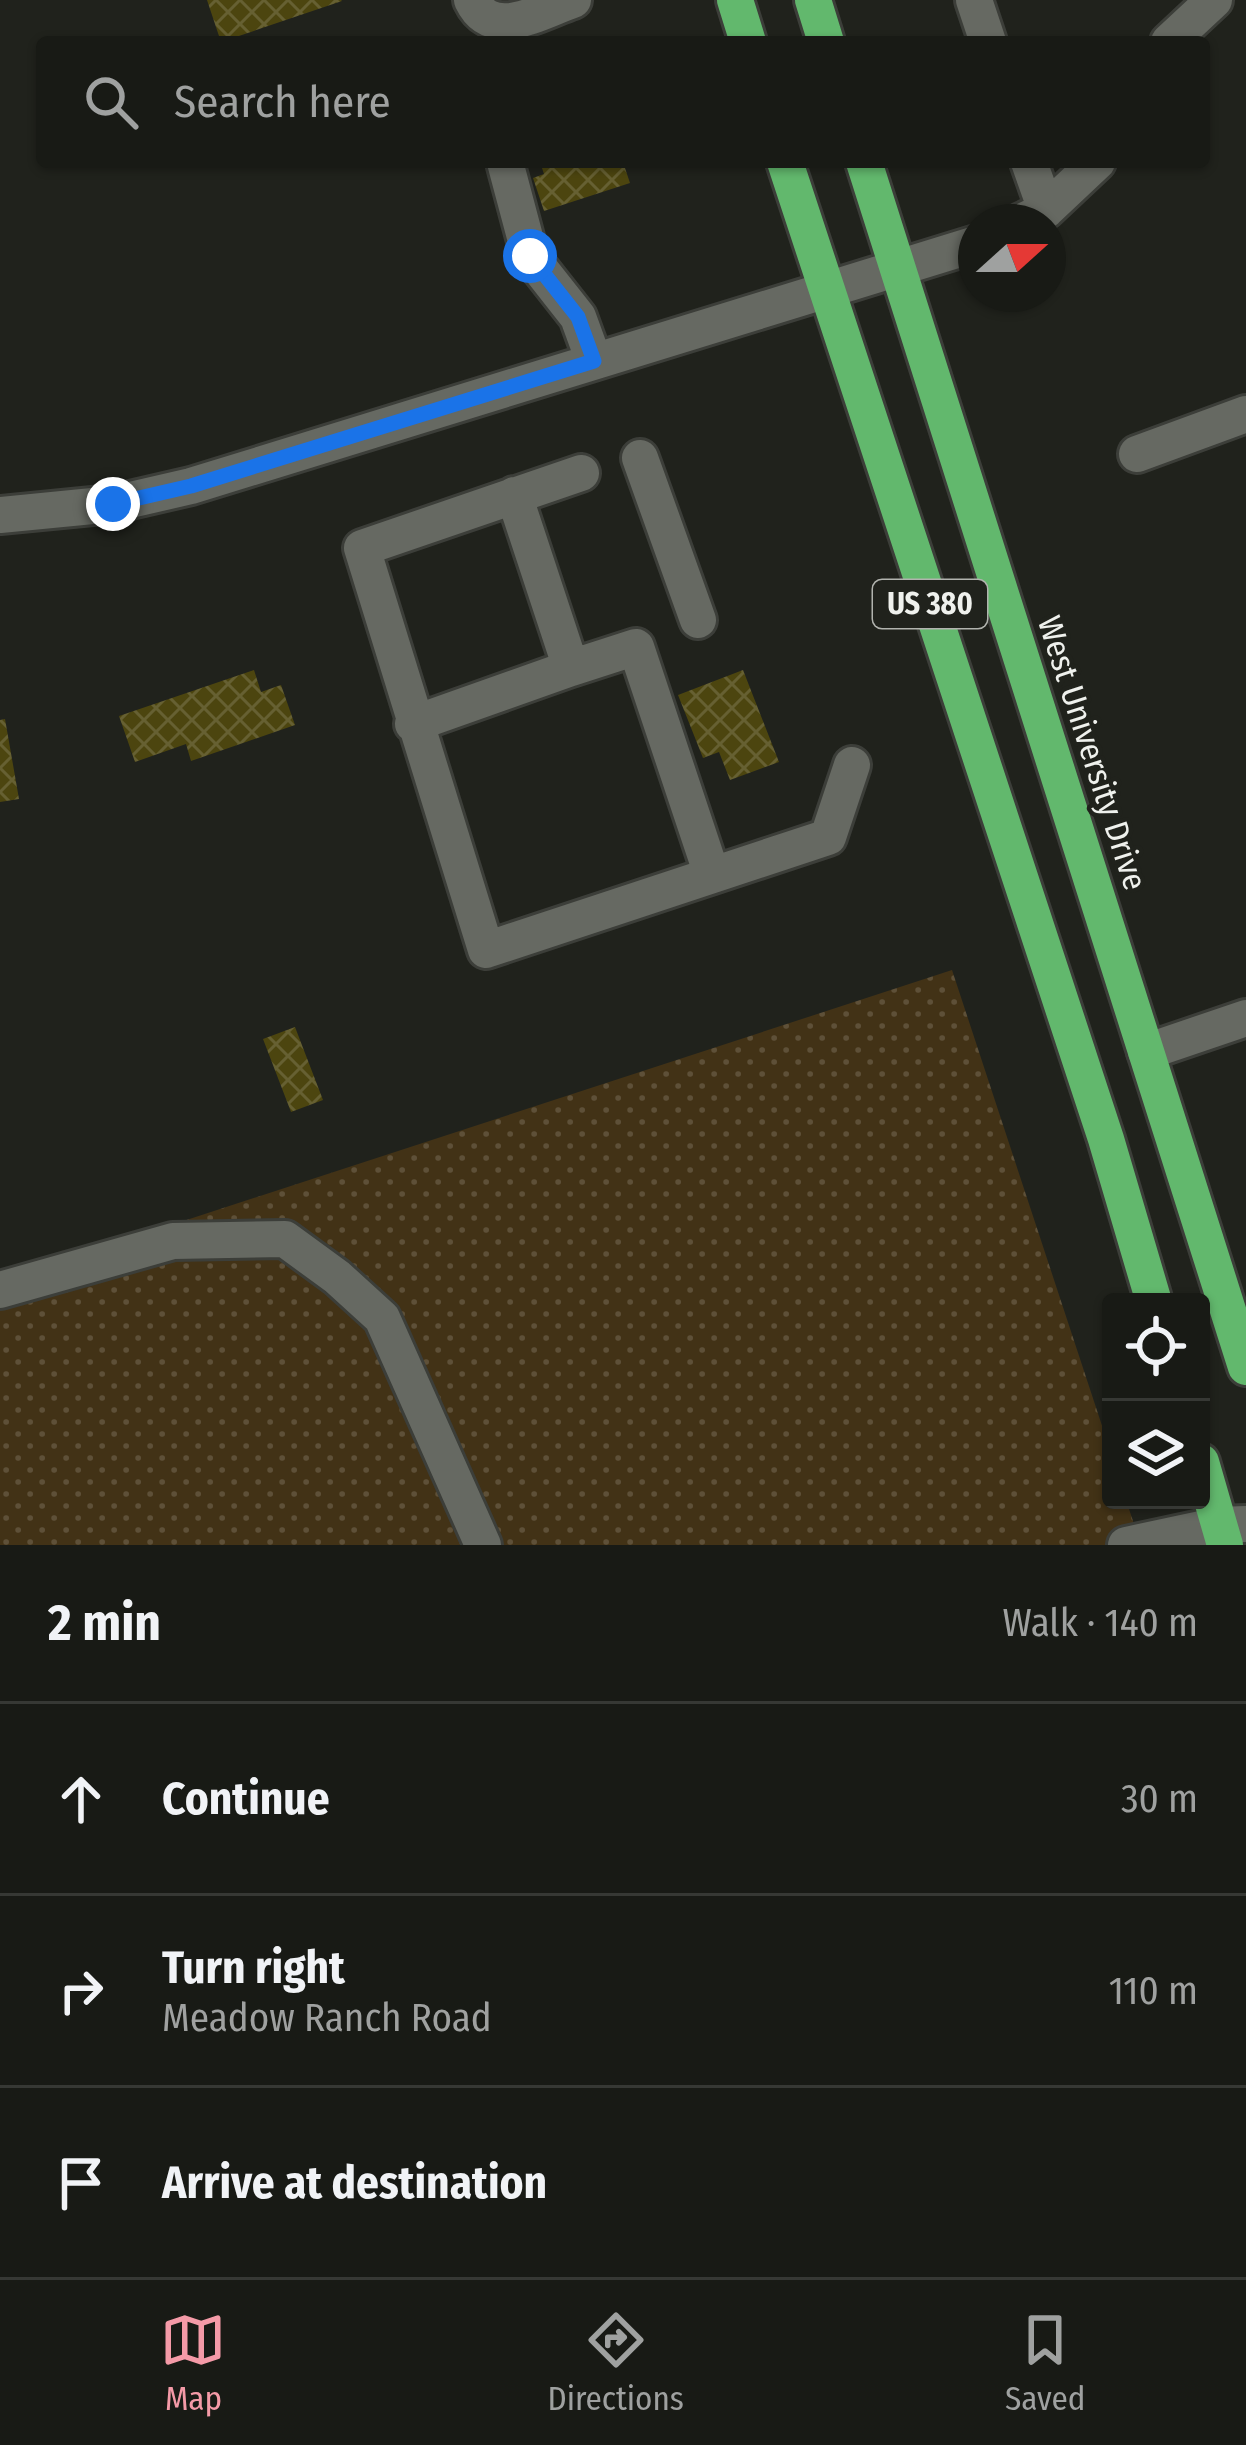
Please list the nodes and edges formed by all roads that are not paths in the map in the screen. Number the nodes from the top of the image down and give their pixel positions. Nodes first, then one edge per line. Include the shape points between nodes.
1 (472, 0) edge
2 (573, 0) edge
3 (735, 0) edge
4 (813, 0) edge
5 (974, 0) edge
6 (1214, 0) edge
7 (746, 36) edge
8 (824, 36) edge
9 (986, 36) edge
10 (1175, 36) edge
11 (508, 168) edge
12 (787, 168) edge
13 (866, 168) edge
14 (1030, 168) edge
15 (1090, 168) edge
16 (1033, 204) edge
17 (1048, 204) edge
18 (958, 250) edge
19 (898, 269) junction
20 (825, 292) junction
21 (594, 361) junction
22 (1246, 414) edge
23 (1137, 454) dead end
24 (640, 458) dead end
25 (581, 473) dead end
26 (514, 495) junction
27 (0, 515) edge
28 (698, 620) dead end
29 (571, 668) junction
30 (413, 724) junction
31 (852, 765) dead end
32 (712, 875) junction
33 (1246, 1018) edge
34 (1146, 1052) junction
35 (0, 1290) edge
36 (1151, 1293) edge
37 (1246, 1367) edge
38 (1210, 1483) edge
39 (1230, 1531) edge
40 (483, 1545) edge
41 (1126, 1545) edge

1 - 2 street via 479,14 503,23
3 - 7 highway
4 - 8 highway
5 - 9 street
6 - 10 street
11 - 21 street via 530,256 578,317
12 - 20 highway, US 380
13 - 19 highway, West University Drive / US 380
14 - 16 street
15 - 17 street
18 - 19 street
19 - 20 street
19 - 34 highway, West University Drive / US 380
20 - 21 street
20 - 36 highway, US 380
21 - 27 street via 191,486 113,504
22 - 23 street
24 - 28 street
25 - 26 street
26 - 29 street
26 - 30 street via 362,548
29 - 30 street
29 - 32 street via 636,647
30 - 32 street via 486,950
31 - 32 street via 828,837
33 - 34 street
34 - 37 highway, West University Drive / US 380
35 - 40 street via 173,1241 285,1240 382,1318
38 - 39 highway
39 - 41 street

